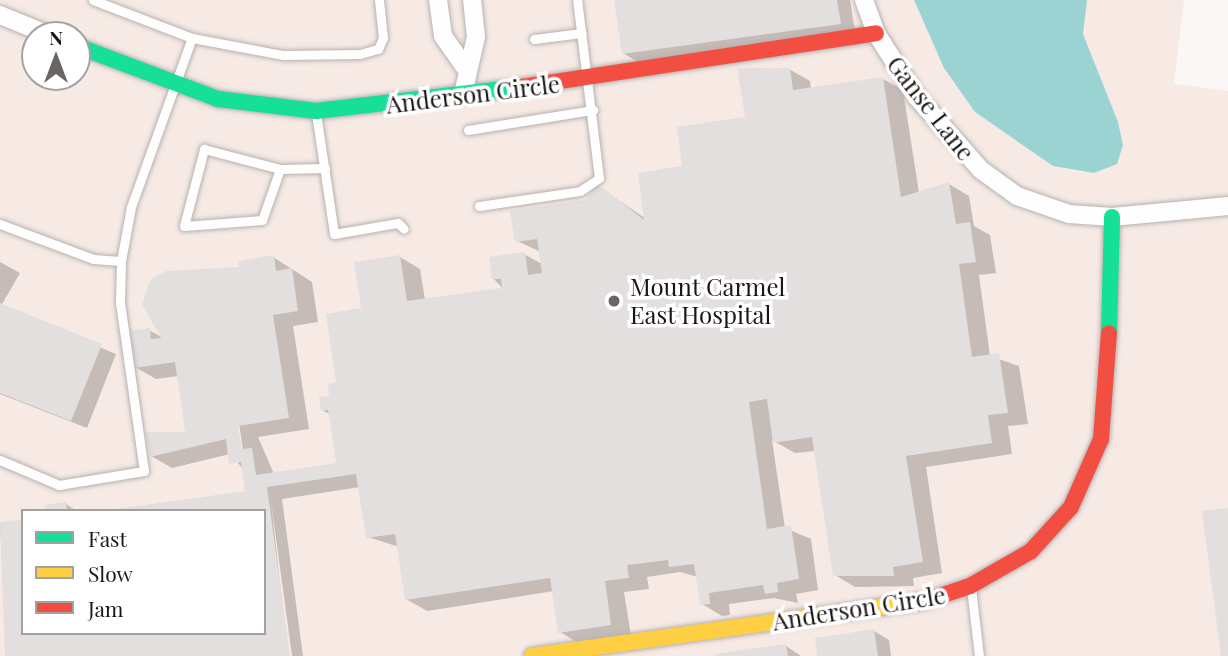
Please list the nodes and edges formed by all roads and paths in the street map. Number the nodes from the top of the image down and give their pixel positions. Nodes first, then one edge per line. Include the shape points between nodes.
1 (93, 0) edge
2 (379, 0) edge
3 (438, 0) edge
4 (472, 0) edge
5 (577, 0) edge
6 (864, 0) edge
7 (0, 15) edge
8 (21, 24) edge
9 (582, 33) junction
10 (876, 33) junction
11 (192, 38) junction
12 (534, 39) dead end
13 (91, 52) edge
14 (467, 70) junction
15 (588, 79) junction
16 (176, 86) junction
17 (463, 94) junction
18 (593, 110) junction
19 (316, 111) junction
20 (468, 130) dead end
21 (325, 168) junction
22 (280, 169) junction
23 (479, 206) dead end
24 (1228, 206) edge
25 (1112, 217) junction
26 (0, 224) edge
27 (404, 229) dead end
28 (121, 261) junction
29 (0, 460) edge
30 (970, 586) junction
31 (532, 656) edge
32 (979, 656) edge

1 - 11 lane
2 - 11 lane via 383,38 378,50 360,54 283,55
3 - 14 street via 443,36
4 - 14 street via 476,37
5 - 9 lane
6 - 10 street, Ganse Lane
7 - 8 street
9 - 12 lane
9 - 15 lane
10 - 15 street, Anderson Circle
10 - 25 street, Ganse Lane via 946,135 999,184 1038,206
11 - 16 lane
13 - 16 street, Anderson Circle
14 - 17 street
15 - 17 street, Anderson Circle
15 - 18 lane
16 - 19 street, Anderson Circle via 247,105
16 - 28 lane via 131,207
17 - 19 street, Anderson Circle
18 - 20 lane
18 - 23 lane via 599,178 580,191
19 - 21 lane
21 - 22 lane
21 - 27 lane via 334,234 398,223
22 - 22 lane via 204,149 184,226 262,220
24 - 25 street, Ganse Lane
25 - 30 street, Anderson Circle via 1108,395 1096,457 1050,533 1004,570
26 - 28 lane via 93,259
28 - 29 lane via 120,303 144,471 59,485
30 - 31 street, Anderson Circle via 924,602
30 - 32 lane

